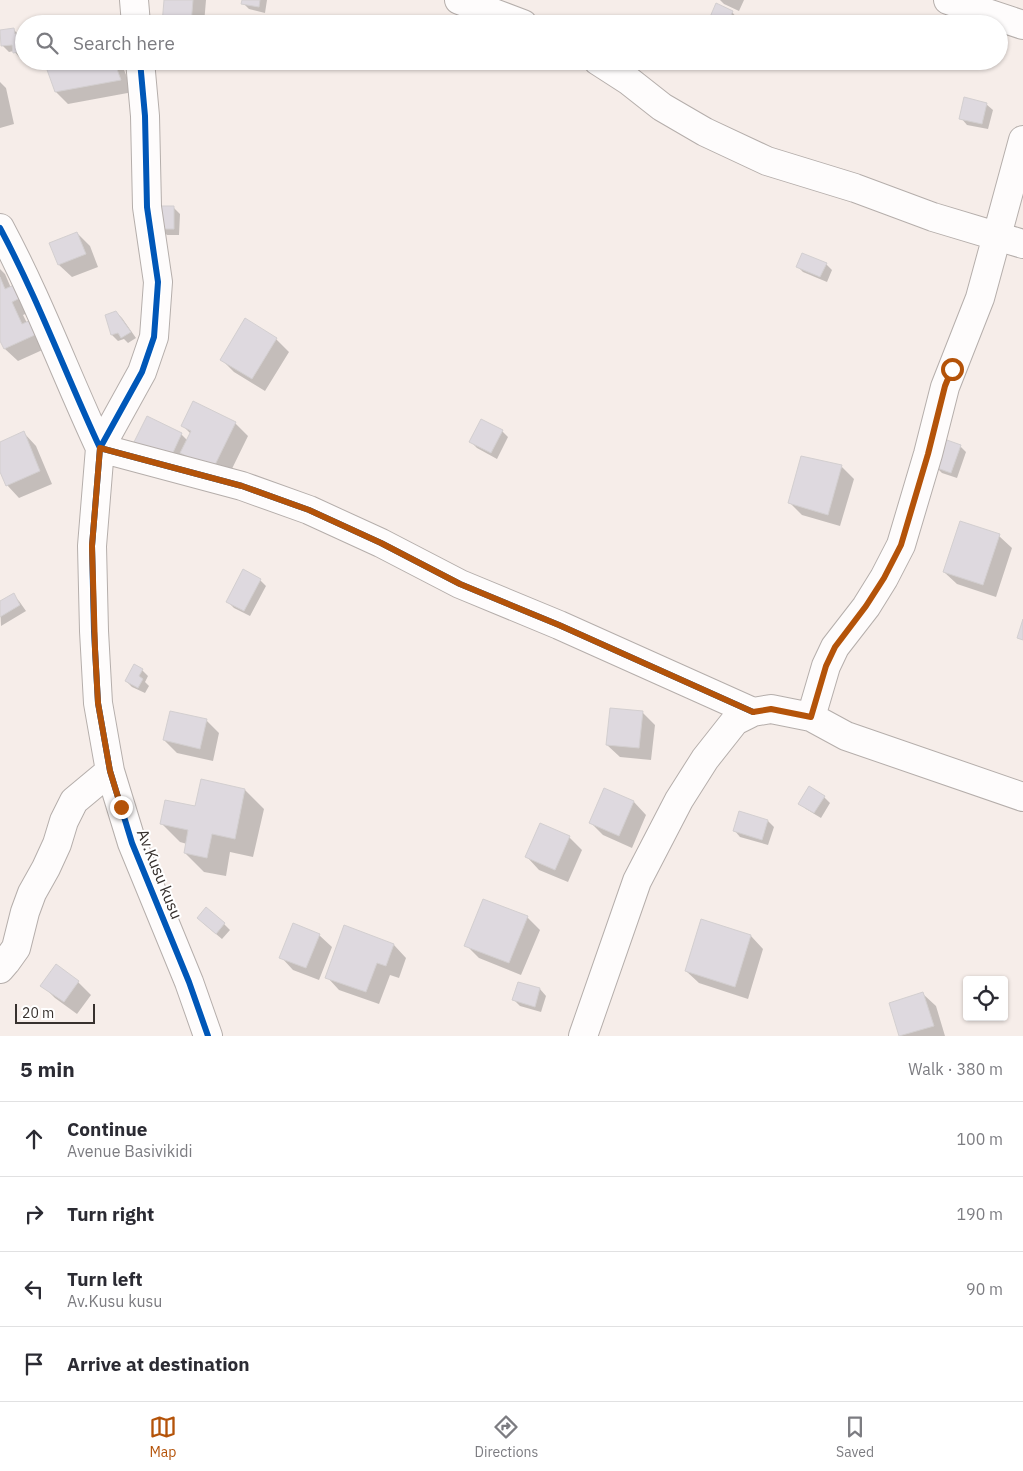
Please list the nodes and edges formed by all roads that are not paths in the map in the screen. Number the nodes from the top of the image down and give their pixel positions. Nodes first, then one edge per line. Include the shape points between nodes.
1 (134, 0) edge
2 (459, 0) edge
3 (948, 0) edge
4 (135, 15) edge
5 (499, 15) edge
6 (991, 15) edge
7 (1008, 21) edge
8 (1023, 26) edge
9 (141, 70) edge
10 (612, 70) edge
11 (1023, 140) edge
12 (2, 236) edge
13 (1010, 240) edge
14 (100, 448) junction
15 (753, 712) junction
16 (811, 717) junction
17 (110, 771) junction
18 (1023, 797) edge
19 (0, 969) edge
20 (208, 1036) edge
21 (583, 1036) edge

1 - 4 street
2 - 5 street
3 - 6 street
7 - 8 street
9 - 14 street via 147,207 158,282 154,337 142,372
10 - 13 street via 662,107 705,132 767,161
11 - 13 street
12 - 14 street via 56,346
13 - 16 street via 980,298 945,386 901,545 871,599 835,647
14 - 15 street via 242,486 309,510 460,584
14 - 17 street, Av.Kusu kusu via 92,546 94,631 98,703
15 - 16 street via 771,709
15 - 21 street via 735,721 705,759 675,808 637,881
16 - 18 street via 846,736
17 - 19 street via 74,801 32,893 16,948
17 - 20 street, Av.Kusu kusu via 132,843

